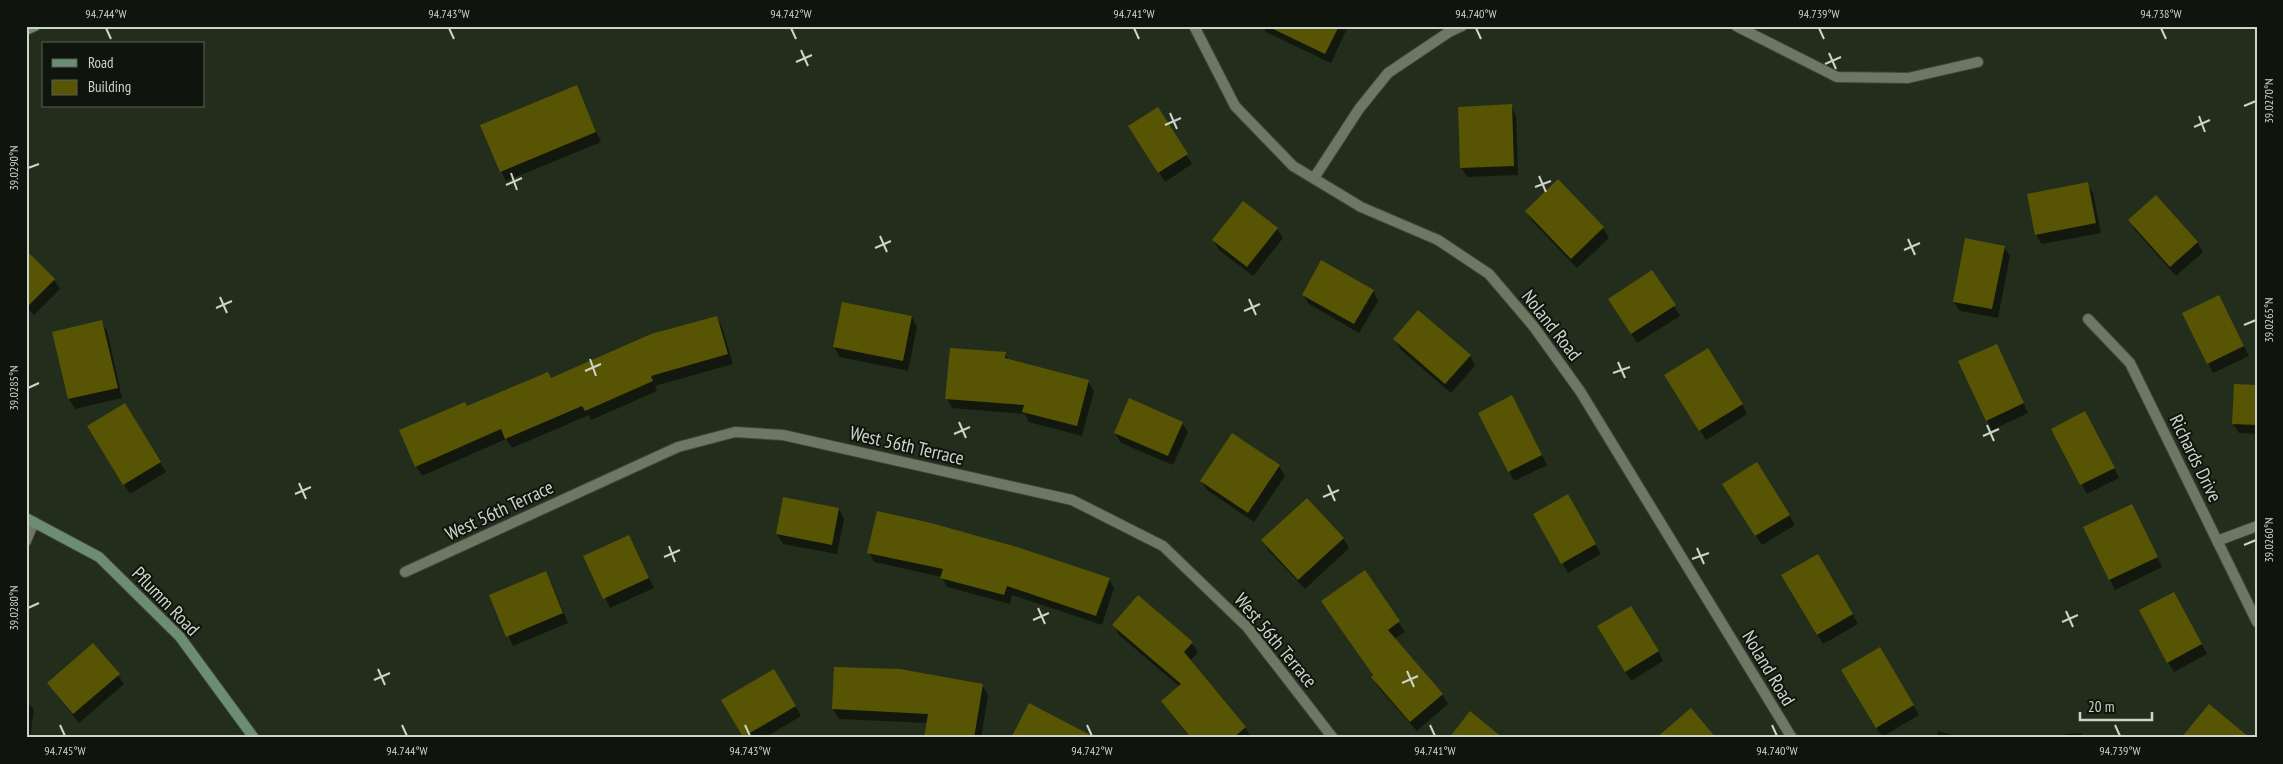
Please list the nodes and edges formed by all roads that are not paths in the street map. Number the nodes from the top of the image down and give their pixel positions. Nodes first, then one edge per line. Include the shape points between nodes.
1 (35, 26) edge
2 (1194, 26) edge
3 (1462, 26) edge
4 (1736, 26) edge
5 (26, 30) edge
6 (1978, 62) dead end
7 (1314, 178) junction
8 (2088, 320) dead end
9 (30, 520) edge
10 (2257, 526) edge
11 (26, 541) edge
12 (2217, 541) junction
13 (405, 572) dead end
14 (2257, 622) edge
15 (1332, 737) edge
16 (254, 738) edge
17 (1792, 738) edge

1 - 5 main road
2 - 7 street, Noland Road via 1235,106 1293,166
3 - 7 street via 1388,73 1359,109
4 - 6 street via 1837,77 1908,78
7 - 17 street, Noland Road via 1361,207 1438,240 1489,274 1515,304 1580,391
8 - 12 street, Richards Drive via 2130,363
9 - 11 street
9 - 16 main road, Pflumm Road via 99,558 180,638
10 - 12 street
12 - 14 street, Richards Drive
13 - 15 street, West 56th Terrace via 678,447 735,432 783,435 1072,500 1164,546 1247,627

